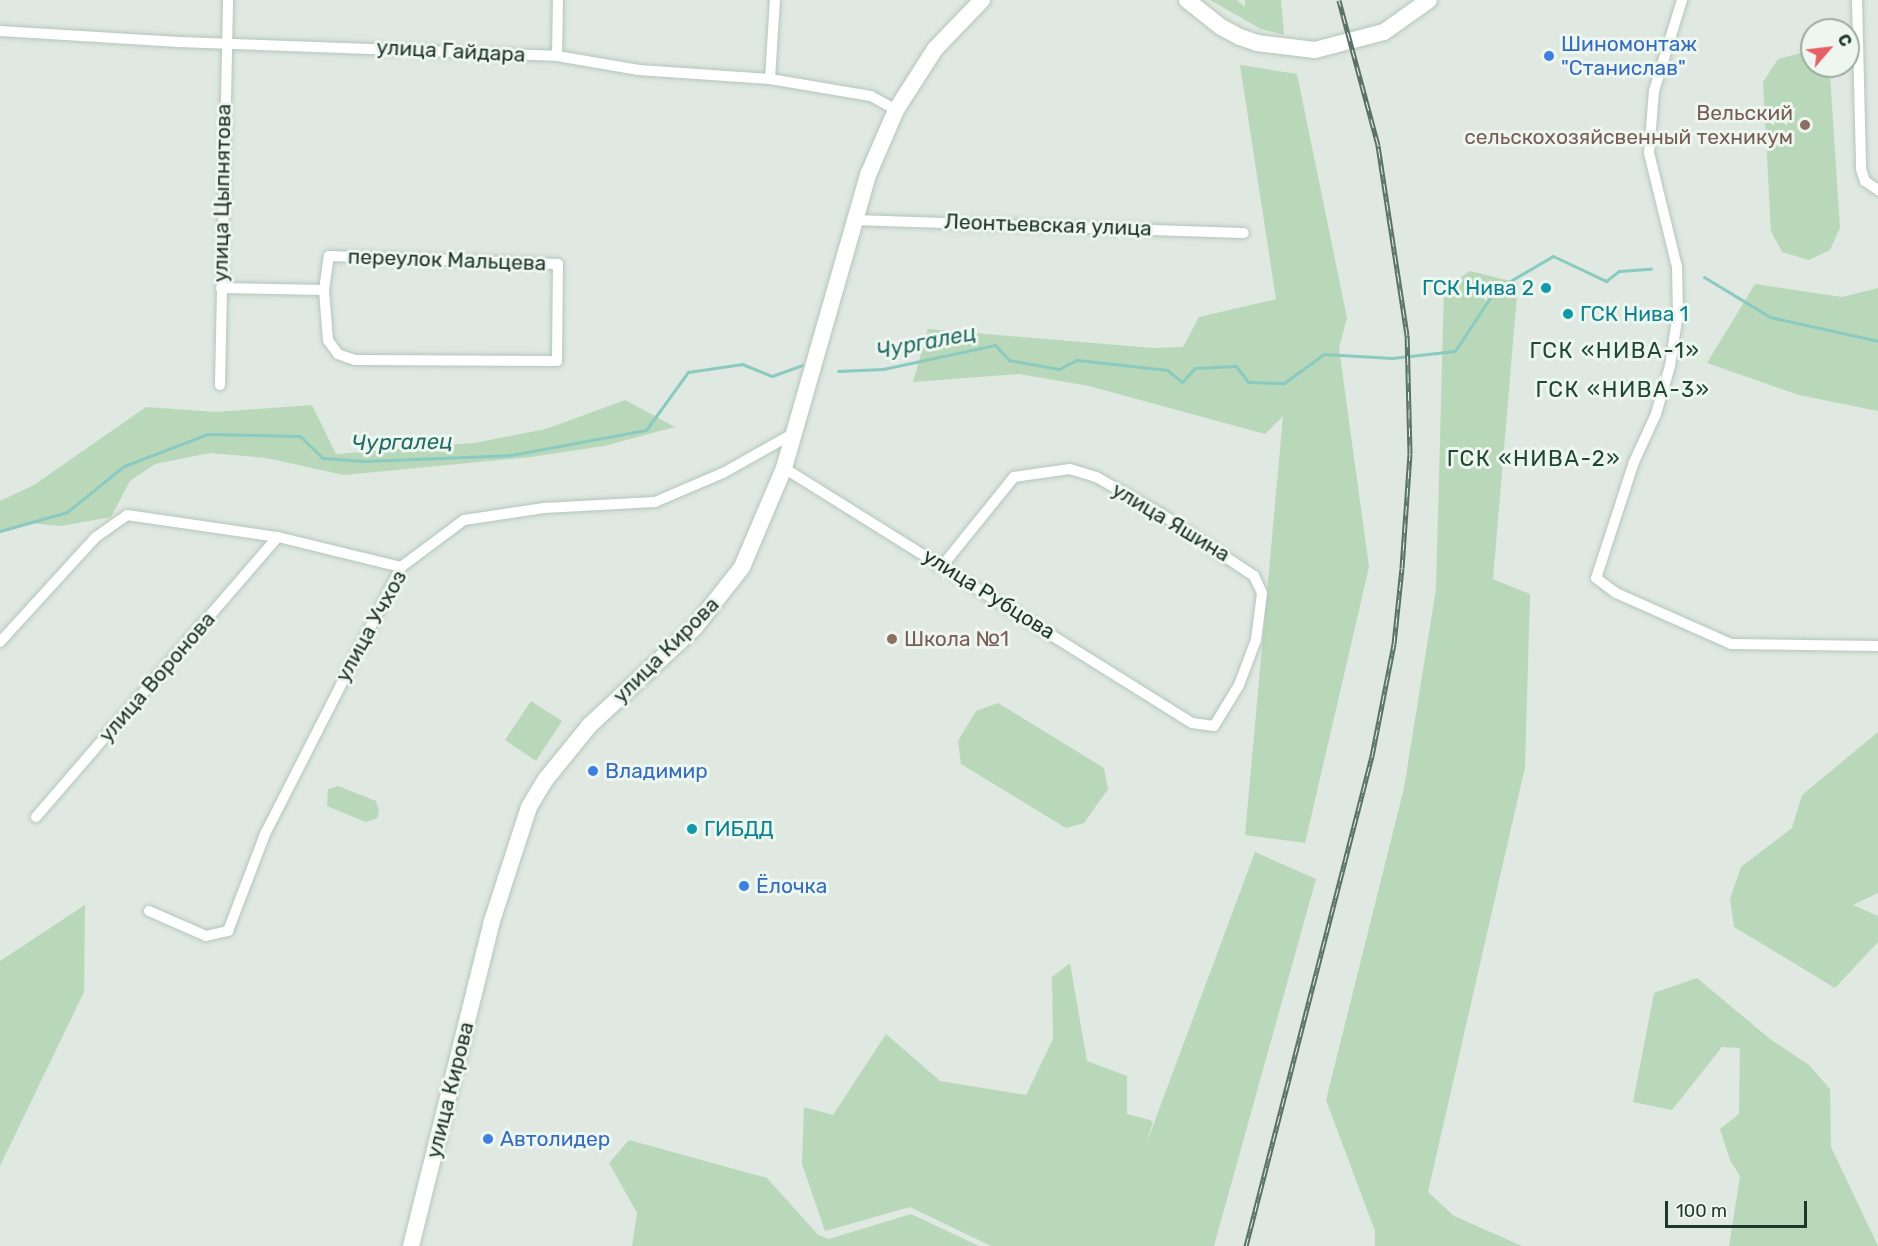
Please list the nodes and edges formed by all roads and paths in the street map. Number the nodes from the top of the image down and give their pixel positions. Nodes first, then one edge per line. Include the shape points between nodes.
1 (228, 0) edge
2 (558, 0) edge
3 (775, 0) edge
4 (982, 0) edge
5 (1187, 0) edge
6 (1429, 0) edge
7 (1682, 0) edge
8 (1857, 0) edge
9 (0, 31) edge
10 (225, 44) junction
11 (557, 56) junction
12 (770, 79) junction
13 (896, 110) junction
14 (1878, 190) edge
15 (852, 220) junction
16 (1244, 233) dead end
17 (221, 288) junction
18 (324, 290) junction
19 (220, 386) dead end
20 (796, 432) junction
21 (784, 468) junction
22 (278, 537) junction
23 (943, 565) junction
24 (401, 567) junction
25 (0, 642) edge
26 (1878, 646) edge
27 (1192, 723) joint
28 (36, 817) dead end
29 (149, 911) dead end
30 (411, 1246) edge

1 - 10 street, улица Цыпнятова
2 - 11 street
3 - 12 street
4 - 13 main road, улица Кирова via 935,49
5 - 6 main road via 1239,37 1315,50 1384,32
7 - 26 street via 1654,91 1649,153 1677,267 1676,324 1670,366 1596,578 1616,592 1731,644
8 - 14 street via 1861,169 1865,181
9 - 10 street, улица Гайдара
10 - 11 street, улица Гайдара
10 - 17 street, улица Цыпнятова
11 - 12 street, улица Гайдара via 639,70
12 - 13 street, улица Гайдара via 872,96
13 - 15 main road, улица Кирова
15 - 16 street, Леонтьевская улица
15 - 20 main road, улица Кирова
17 - 18 street, переулок Мальцева
17 - 19 street, улица Цыпнятова
18 - 18 street, переулок Мальцева via 328,340 338,354 355,360 558,361 558,264 329,256
20 - 21 main road, улица Кирова
20 - 24 street, улица Учхоз via 723,473 655,502 544,508 464,520
21 - 23 street, улица Рубцова
21 - 30 main road, улица Кирова via 742,567 725,591 695,627 590,726 546,779 529,807 491,924
22 - 24 street
22 - 25 street via 135,514 121,517 74,560
22 - 28 street, улица Воронова
23 - 27 street, улица Рубцова
23 - 27 street, улица Яшина via 1014,477 1044,470 1070,470 1096,477 1229,556 1254,576 1262,593 1256,640 1239,685 1214,726
24 - 29 street, улица Учхоз via 265,834 228,932 206,936

